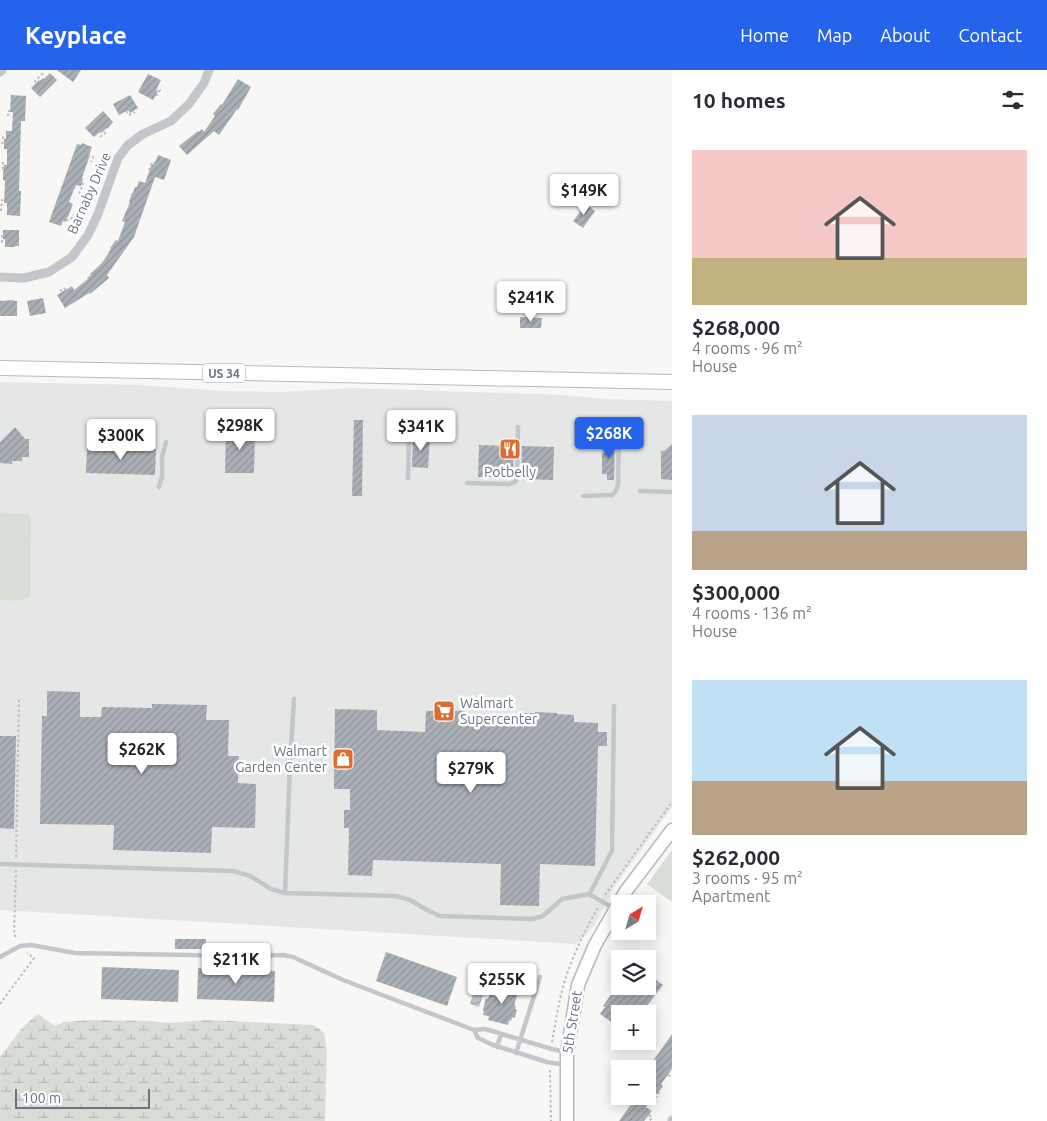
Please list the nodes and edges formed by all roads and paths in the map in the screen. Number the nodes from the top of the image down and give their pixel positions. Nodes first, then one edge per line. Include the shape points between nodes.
1 (209, 70) edge
2 (44, 73) dead end
3 (36, 82) dead end
4 (157, 88) dead end
5 (156, 96) dead end
6 (10, 111) dead end
7 (126, 111) dead end
8 (135, 112) dead end
9 (8, 116) dead end
10 (103, 132) dead end
11 (6, 137) dead end
12 (100, 137) dead end
13 (2, 144) dead end
14 (88, 154) dead end
15 (3, 162) dead end
16 (91, 162) dead end
17 (155, 163) dead end
18 (4, 169) dead end
19 (149, 170) dead end
20 (82, 183) dead end
21 (79, 194) dead end
22 (3, 200) dead end
23 (2, 211) dead end
24 (74, 214) dead end
25 (66, 220) dead end
26 (2, 235) dead end
27 (5, 242) dead end
28 (0, 277) edge
29 (60, 291) dead end
30 (66, 291) dead end
31 (0, 368) edge
32 (672, 382) edge
33 (518, 427) dead end
34 (619, 430) dead end
35 (409, 435) dead end
36 (166, 442) dead end
37 (408, 478) dead end
38 (467, 483) dead end
39 (159, 487) dead end
40 (640, 491) dead end
41 (672, 492) edge
42 (584, 496) dead end
43 (19, 698) dead end
44 (294, 699) dead end
45 (614, 706) dead end
46 (672, 802) edge
47 (672, 830) edge
48 (0, 864) edge
49 (16, 864) junction
50 (608, 890) dead end
51 (285, 893) junction
52 (589, 894) junction
53 (624, 895) edge
54 (611, 907) edge
55 (611, 918) edge
56 (14, 924) dead end
57 (0, 957) edge
58 (32, 960) dead end
59 (540, 977) dead end
60 (0, 1004) edge
61 (474, 1030) junction
62 (501, 1034) junction
63 (520, 1040) junction
64 (497, 1047) junction
65 (516, 1053) junction
66 (566, 1059) junction
67 (550, 1069) dead end
68 (668, 1075) dead end
69 (672, 1076) edge
70 (661, 1090) dead end
71 (656, 1097) edge
72 (649, 1115) dead end
73 (551, 1121) edge
74 (567, 1121) edge
75 (649, 1121) edge

1 - 28 street, Barnaby Drive via 189,104 171,121 128,145 118,158 98,214 72,257 49,272 24,278
2 - 3 path
4 - 5 path via 160,90
6 - 9 path
7 - 8 path via 129,115
10 - 12 path
11 - 13 path via 3,137
14 - 16 path via 93,157
15 - 18 path
17 - 19 path via 152,162
20 - 21 path
22 - 23 path
24 - 25 path
26 - 27 path via 2,242
29 - 30 path via 64,288
31 - 32 main road, US 34
33 - 38 lane via 515,482
34 - 42 lane via 616,491 612,495
35 - 37 lane
36 - 39 lane
40 - 41 lane
43 - 49 path
44 - 51 lane
45 - 52 lane via 612,851
46 - 50 path
47 - 53 street, 5th Street
48 - 49 lane
49 - 51 lane via 233,871
49 - 56 path
51 - 52 lane via 396,896 440,916 532,919 543,916 562,899
52 - 54 lane
55 - 66 street, 5th Street via 595,945 578,985
57 - 61 lane via 20,946 31,945 75,952 293,956 343,980
58 - 60 path
59 - 63 lane
61 - 62 lane via 485,1029
61 - 64 lane via 478,1038
62 - 63 lane
62 - 64 lane
63 - 65 lane
63 - 66 lane
64 - 65 lane
65 - 66 lane via 547,1062
66 - 74 street, 5th Street
67 - 73 path
68 - 69 path
70 - 71 path
72 - 75 path via 652,1118

